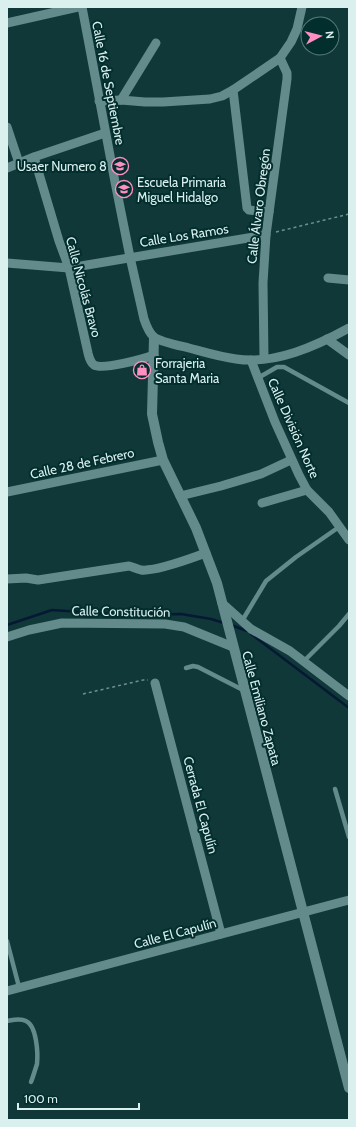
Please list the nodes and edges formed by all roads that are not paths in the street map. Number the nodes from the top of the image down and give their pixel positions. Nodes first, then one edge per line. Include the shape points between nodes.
1 (78, 7) edge
2 (82, 7) edge
3 (302, 7) edge
4 (7, 23) edge
5 (156, 43) dead end
6 (280, 58) junction
7 (233, 90) junction
8 (121, 100) junction
9 (99, 101) junction
10 (7, 126) edge
11 (105, 133) junction
12 (34, 157) junction
13 (19, 163) junction
14 (7, 168) edge
15 (269, 212) junction
16 (266, 235) junction
17 (130, 257) junction
18 (7, 264) edge
19 (69, 268) junction
20 (328, 278) dead end
21 (349, 280) edge
22 (349, 328) edge
23 (154, 338) junction
24 (327, 339) junction
25 (154, 356) junction
26 (349, 356) edge
27 (264, 358) junction
28 (251, 360) junction
29 (258, 378) junction
30 (349, 403) edge
31 (163, 460) junction
32 (291, 460) junction
33 (307, 490) junction
34 (7, 492) edge
35 (180, 496) junction
36 (262, 502) dead end
37 (339, 527) junction
38 (349, 540) edge
39 (206, 553) junction
40 (7, 579) edge
41 (224, 607) junction
42 (349, 614) edge
43 (242, 621) junction
44 (7, 637) edge
45 (232, 643) junction
46 (304, 661) junction
47 (186, 668) dead end
48 (155, 683) road end
49 (245, 691) junction
50 (349, 696) edge
51 (335, 789) dead end
52 (349, 837) edge
53 (349, 900) edge
54 (303, 912) junction
55 (221, 934) junction
56 (7, 941) edge
57 (19, 987) junction
58 (7, 990) edge
59 (7, 1022) edge
60 (31, 1082) dead end
61 (349, 1088) edge

1 - 4 street
2 - 9 street, Calle 16 de Septiembre
3 - 6 street via 297,29
5 - 8 street
6 - 7 street
6 - 15 street, Calle Álvaro Obregón via 287,73 287,80
7 - 8 street via 210,99 145,102
7 - 15 street via 247,208
8 - 9 street
9 - 11 street, Calle 16 de Septiembre
10 - 13 street
11 - 12 street
11 - 17 street, Calle 16 de Septiembre
12 - 13 street
12 - 19 street, Calle Nicolás Bravo
13 - 14 street
15 - 16 street, Calle Álvaro Obregón
16 - 17 street, Calle Los Ramos
16 - 27 street, Calle Álvaro Obregón via 263,283
17 - 19 street, Calle Los Ramos
17 - 23 street, Calle 16 de Septiembre via 144,319
18 - 19 street, Calle Los Ramos
19 - 25 street, Calle Nicolás Bravo via 88,353 94,365 116,364
20 - 21 street
22 - 24 street
23 - 25 street, Calle Emiliano Zapata
23 - 28 street via 202,352
24 - 26 street
24 - 27 street via 298,351
25 - 31 street, Calle Emiliano Zapata via 152,414
27 - 28 street
28 - 29 street, Calle División Norte
29 - 30 lane via 277,367 284,367
29 - 32 street, Calle División Norte
31 - 34 street, Calle 28 de Febrero
31 - 35 street, Calle Emiliano Zapata
32 - 33 street, Calle División Norte
32 - 35 street via 261,474
33 - 36 street
33 - 37 street, Calle División Norte via 329,512
35 - 39 street, Calle Emiliano Zapata
37 - 38 street, Calle División Norte
37 - 43 lane via 266,581
39 - 40 street via 147,570 129,566 38,580
39 - 41 street, Calle Emiliano Zapata
41 - 43 street
41 - 45 street, Calle Emiliano Zapata
42 - 46 lane
43 - 46 street
44 - 45 street, Calle Constitución via 62,624 165,624 184,627
45 - 49 street, Calle Emiliano Zapata
46 - 50 street
47 - 49 lane via 198,667
48 - 55 street, Cerrada El Capulín
49 - 54 street, Calle Emiliano Zapata
51 - 52 lane
53 - 54 street, Calle El Capulín
54 - 55 street, Calle El Capulín
54 - 61 street, Calle Emiliano Zapata
55 - 57 street, Calle El Capulín
56 - 57 lane
57 - 58 street, Calle El Capulín
59 - 60 lane via 20,1019 27,1021 34,1033 37,1057

